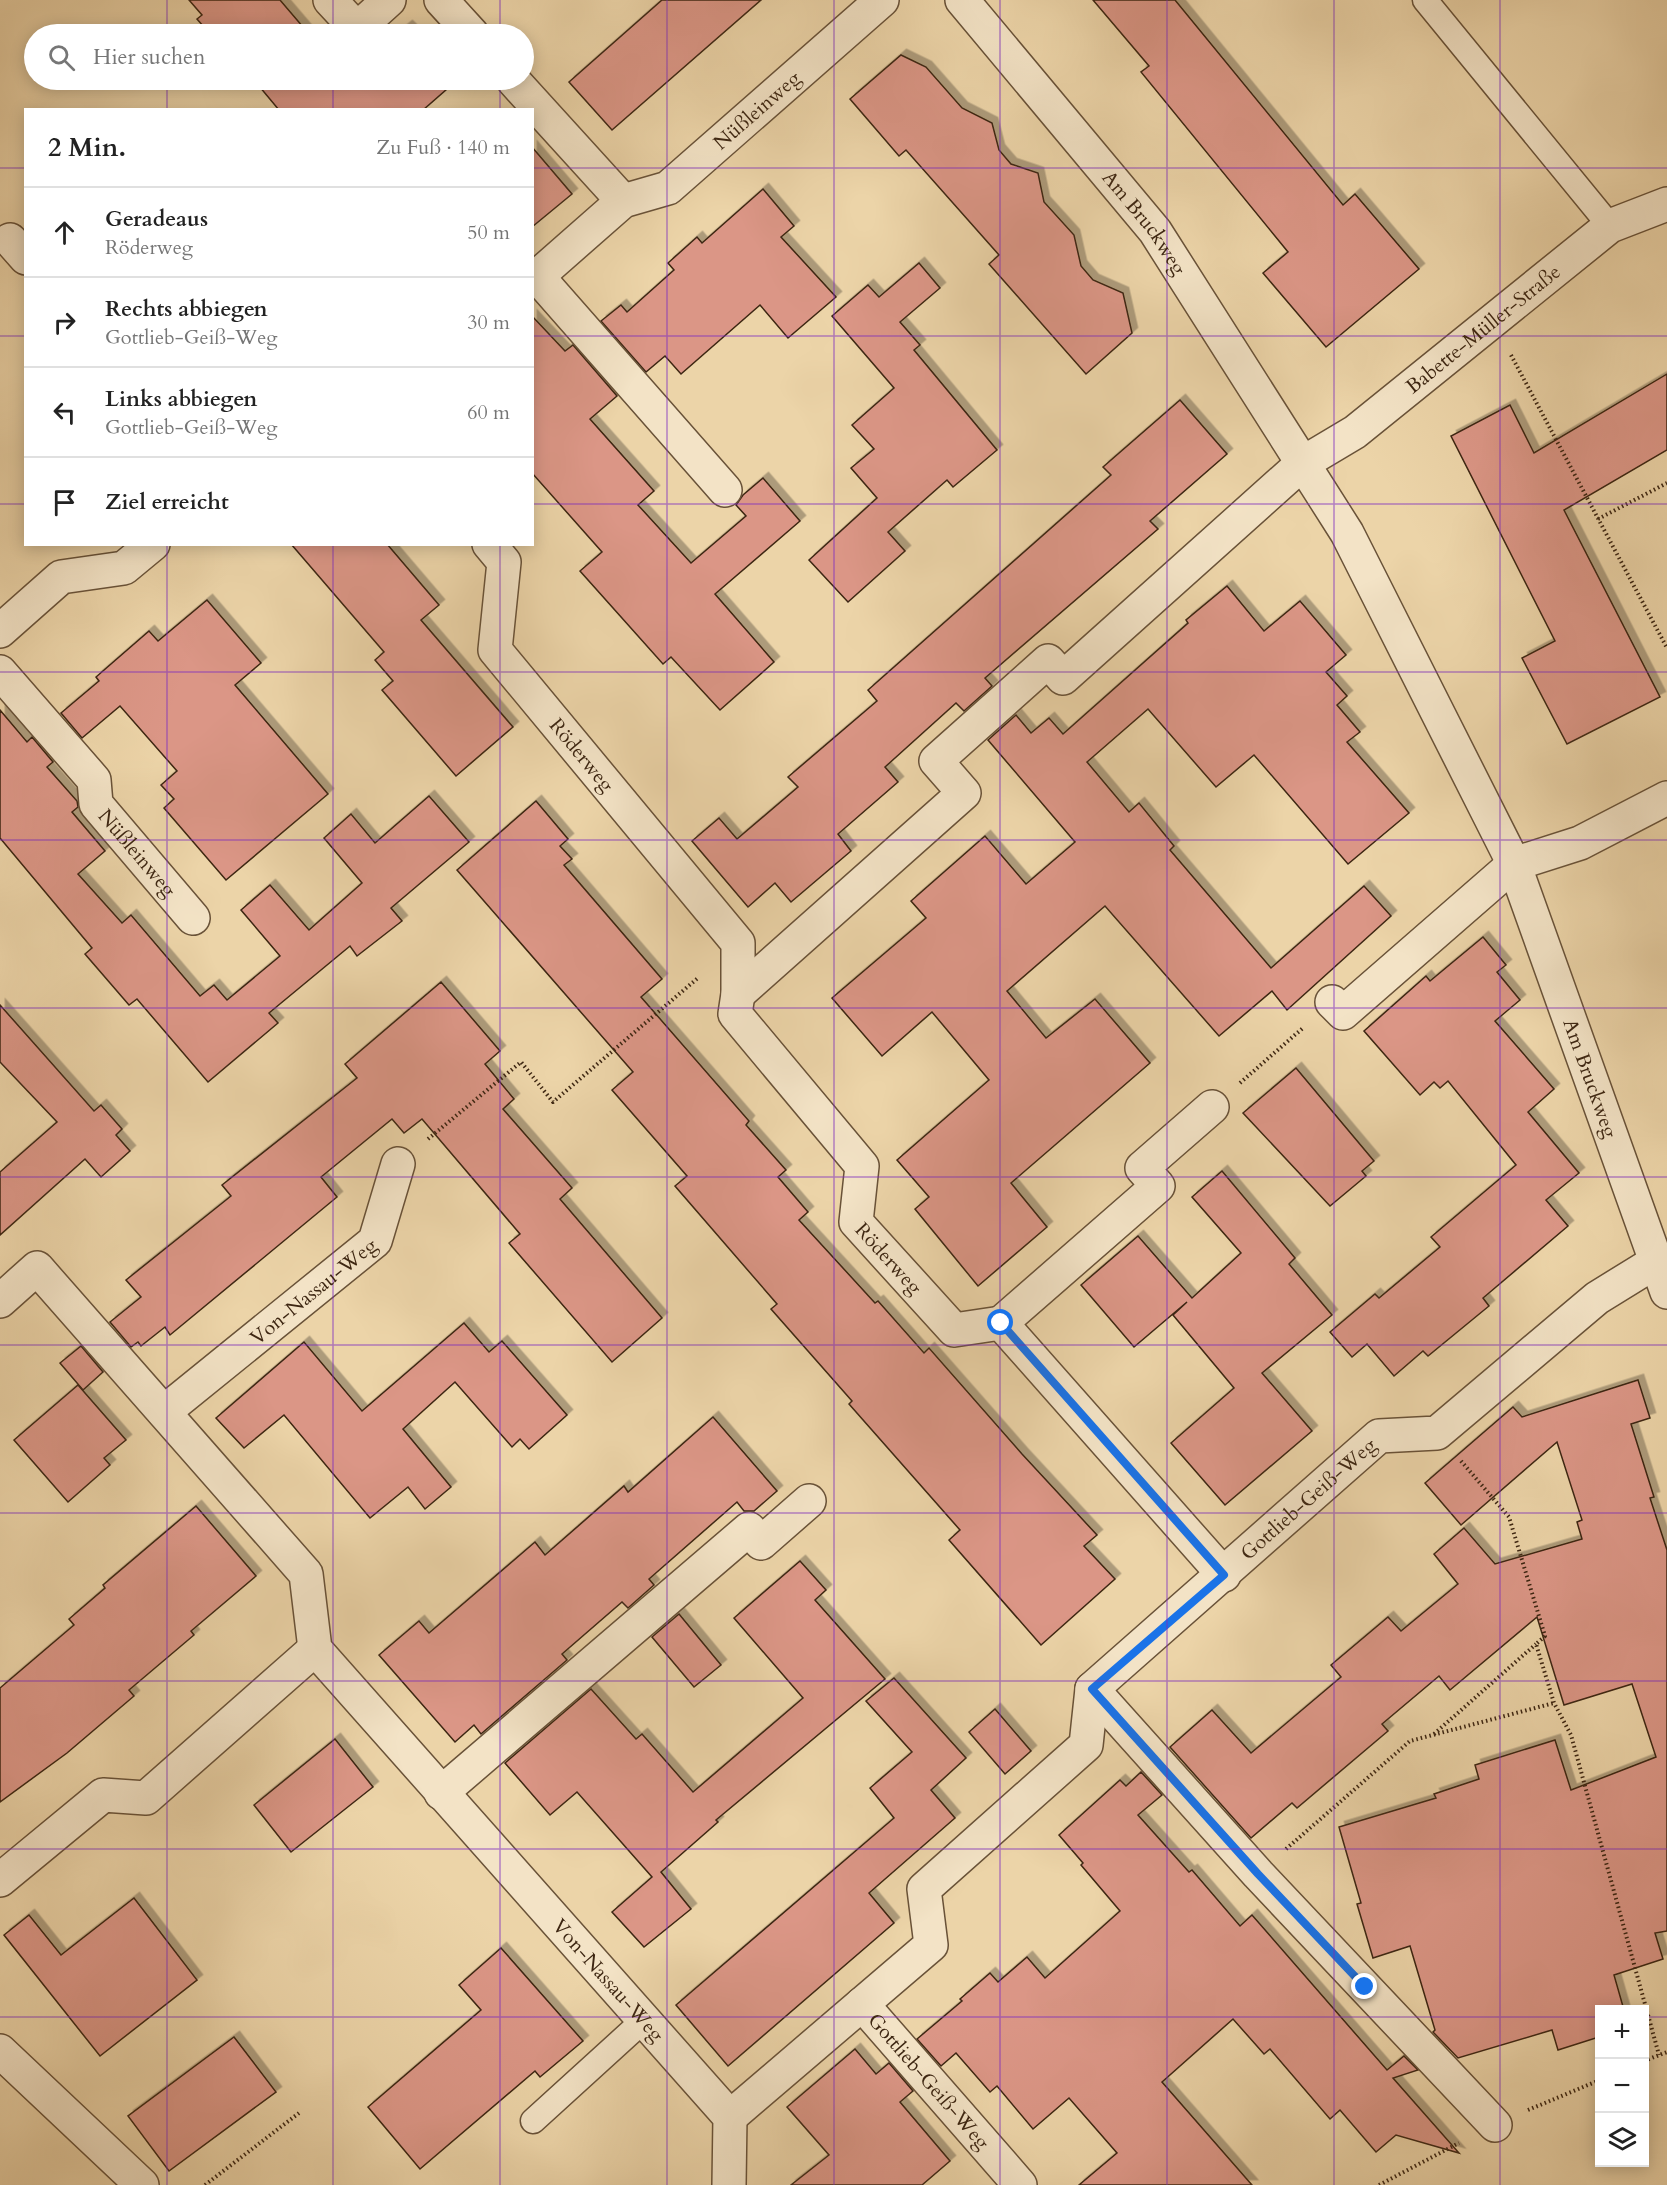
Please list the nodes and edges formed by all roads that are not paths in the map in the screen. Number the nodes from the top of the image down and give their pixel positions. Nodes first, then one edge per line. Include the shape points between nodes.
1 (330, 0) edge
2 (389, 0) edge
3 (441, 0) edge
4 (882, 0) edge
5 (962, 0) edge
6 (1425, 0) edge
7 (352, 24) edge
8 (363, 24) edge
9 (463, 24) edge
10 (522, 90) edge
11 (623, 201) junction
12 (1667, 204) edge
13 (1610, 226) junction
14 (535, 278) edge
15 (1303, 463) junction
16 (725, 490) dead end
17 (151, 546) edge
18 (491, 546) edge
19 (0, 631) edge
20 (0, 672) edge
21 (1667, 798) edge
22 (1514, 864) junction
23 (193, 918) dead end
24 (738, 994) junction
25 (1332, 1002) road end
26 (1212, 1107) road end
27 (398, 1164) road end
28 (1664, 1281) edge
29 (0, 1301) edge
30 (1001, 1323) junction
31 (165, 1412) junction
32 (809, 1501) dead end
33 (1224, 1575) junction
34 (315, 1649) junction
35 (1092, 1689) junction
36 (441, 1793) junction
37 (0, 1880) edge
38 (862, 2004) junction
39 (644, 2020) junction
40 (0, 2051) edge
41 (730, 2117) junction
42 (533, 2121) dead end
43 (1494, 2125) dead end
44 (142, 2185) edge
45 (729, 2185) edge
46 (1020, 2185) edge

1 - 7 street
2 - 8 street
3 - 9 street
4 - 11 street, Nüßleinweg via 668,188
5 - 15 street, Am Bruckweg via 1155,231
6 - 13 lane
10 - 11 street
11 - 14 street, Nüßleinweg
12 - 13 street, Babette-Müller-Straße
13 - 15 street, Babette-Müller-Straße via 1355,432
14 - 16 street, Nüßleinweg
15 - 22 street, Am Bruckweg via 1347,533
15 - 24 street via 1063,678 1048,661 936,761 964,793
17 - 19 street via 124,568 61,577
18 - 24 street, Röderweg via 504,562 495,650 738,943
20 - 23 street, Nüßleinweg via 94,780 96,804
21 - 22 street via 1580,843
22 - 25 street via 1343,1013
22 - 28 street, Am Bruckweg
24 - 30 street, Röderweg via 735,1014 862,1166 856,1222 954,1330
26 - 30 street via 1142,1168 1158,1186
27 - 31 street, Von-Nassau-Weg via 375,1241
28 - 33 street, Gottlieb-Geiß-Weg via 1597,1298 1437,1433 1379,1436
29 - 31 street via 37,1268
30 - 33 street
31 - 34 street via 306,1574
32 - 36 street via 760,1543 749,1529
33 - 35 street, Gottlieb-Geiß-Weg
34 - 36 street, Von-Nassau-Weg
34 - 37 street via 146,1798 103,1795
35 - 38 street, Gottlieb-Geiß-Weg via 1086,1745 924,1888 931,1945
35 - 43 street via 1258,1874
36 - 39 street, Von-Nassau-Weg
38 - 41 street, Gottlieb-Geiß-Weg
38 - 46 street, Gottlieb-Geiß-Weg
39 - 41 street, Von-Nassau-Weg
39 - 42 lane
40 - 44 street
41 - 45 street

